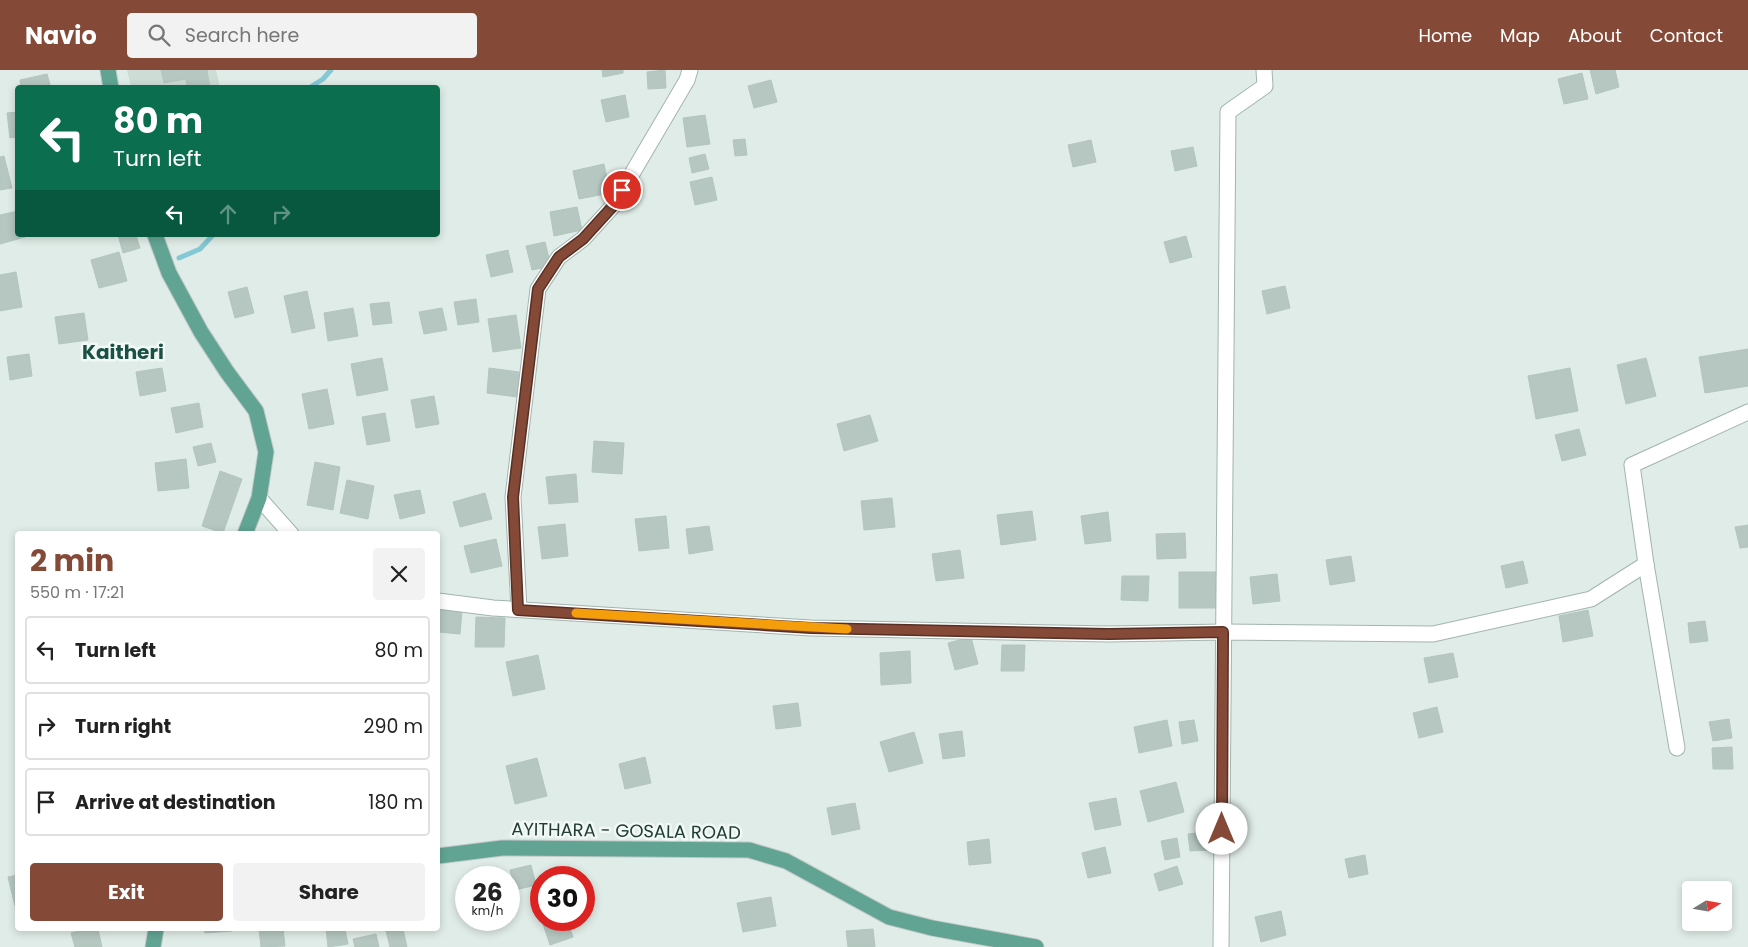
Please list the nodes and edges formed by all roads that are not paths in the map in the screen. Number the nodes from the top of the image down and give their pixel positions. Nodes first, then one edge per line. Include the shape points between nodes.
1 (108, 70) edge
2 (690, 70) edge
3 (1264, 70) edge
4 (111, 85) edge
5 (156, 237) edge
6 (1748, 412) edge
7 (259, 498) junction
8 (246, 531) edge
9 (288, 531) edge
10 (1646, 564) junction
11 (440, 601) edge
12 (518, 610) junction
13 (1223, 632) junction
14 (1677, 748) dead end
15 (440, 856) edge
16 (156, 931) edge
17 (153, 947) edge
18 (1036, 947) edge
19 (1221, 947) edge

1 - 4 main road
2 - 12 street via 613,206 583,239 559,257 538,289 513,497
3 - 13 street via 1265,86 1228,112
5 - 7 main road via 169,273 201,332 256,411 266,452
6 - 10 street via 1632,465
7 - 8 main road
7 - 9 street
10 - 13 street via 1591,599 1433,634
10 - 14 street
11 - 12 street
12 - 13 street via 811,628 1109,634
13 - 19 street
15 - 18 main road, AYITHARA - GOSALA ROAD via 502,848 748,850 786,861 889,918
16 - 17 main road

